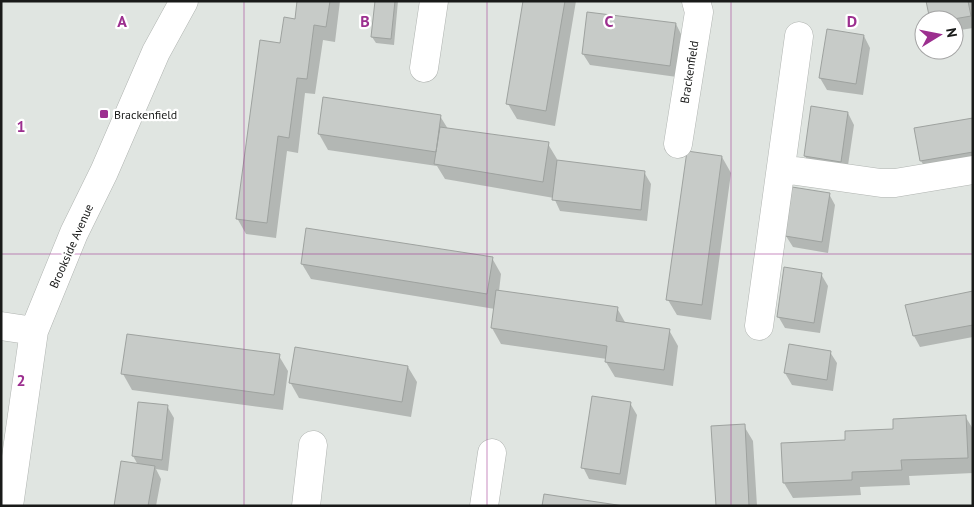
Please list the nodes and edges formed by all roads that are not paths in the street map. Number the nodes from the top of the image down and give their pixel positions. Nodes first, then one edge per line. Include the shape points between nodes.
1 (184, 1) edge
2 (434, 1) edge
3 (696, 1) edge
4 (800, 36) dead end
5 (424, 68) dead end
6 (678, 144) dead end
7 (782, 169) junction
8 (973, 170) edge
9 (1, 326) edge
10 (759, 326) dead end
11 (34, 331) junction
12 (314, 444) dead end
13 (492, 453) dead end
14 (9, 506) edge
15 (306, 506) edge
16 (484, 506) edge

1 - 11 street, Brookside Avenue via 156,52 74,233
2 - 5 street
3 - 6 street, Brackenfield via 699,12
4 - 7 street
7 - 8 street via 881,183
7 - 10 street
9 - 11 street
11 - 14 street, Brookside Avenue
12 - 15 street
13 - 16 street

